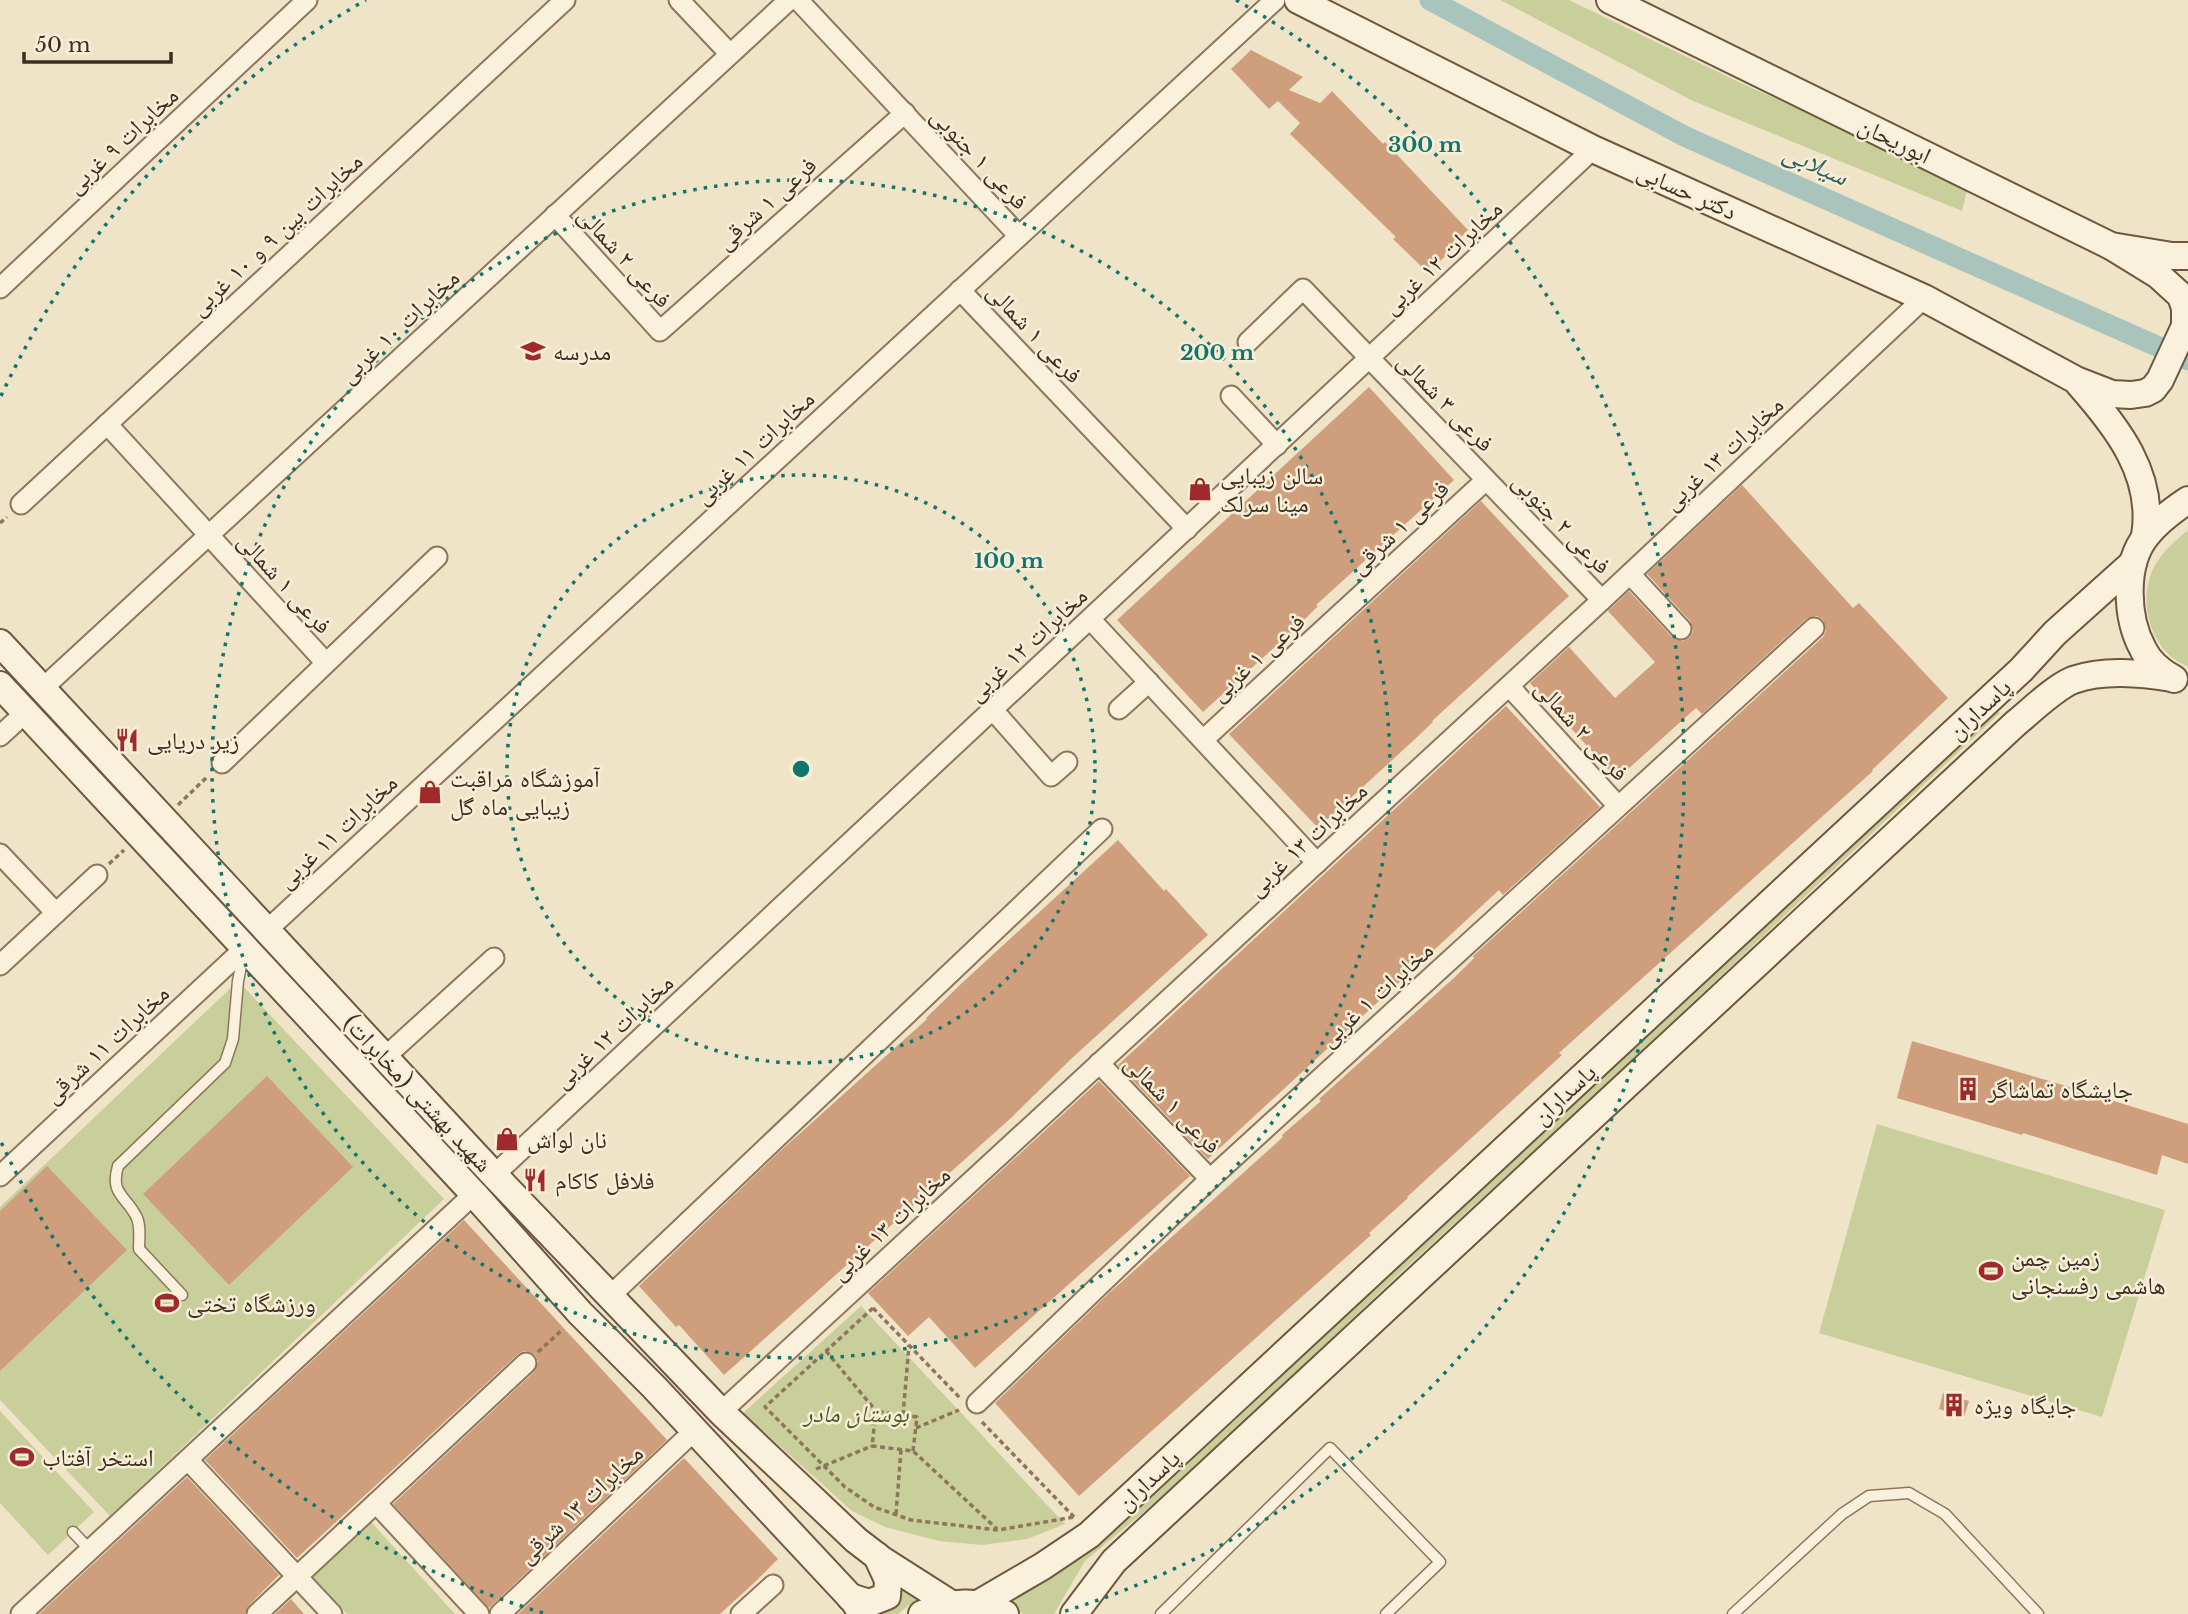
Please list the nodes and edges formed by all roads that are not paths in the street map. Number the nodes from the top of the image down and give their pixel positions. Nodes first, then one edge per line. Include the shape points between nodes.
1 (307, 0) edge
2 (565, 0) edge
3 (679, 0) edge
4 (789, 0) edge
5 (798, 0) edge
6 (1275, 0) edge
7 (1298, 0) edge
8 (1610, 0) edge
9 (730, 54) junction
10 (905, 113) junction
11 (1593, 149) junction
12 (555, 215) junction
13 (1019, 236) junction
14 (2110, 246) junction
15 (2188, 256) edge
16 (0, 288) edge
17 (960, 290) junction
18 (1924, 299) junction
19 (660, 331) joint
20 (1248, 342) dead end
21 (1370, 359) junction
22 (2076, 380) junction
23 (1231, 396) dead end
24 (107, 424) junction
25 (1277, 445) junction
26 (1486, 480) junction
27 (2188, 500) edge
28 (21, 504) dead end
29 (1186, 529) junction
30 (209, 535) junction
31 (2145, 536) junction
32 (437, 557) dead end
33 (2133, 563) junction
34 (1630, 573) junction
35 (1602, 600) junction
36 (1344, 610) joint
37 (1090, 619) junction
38 (1814, 628) dead end
39 (1681, 629) dead end
40 (0, 643) edge
41 (326, 663) junction
42 (1149, 682) junction
43 (2180, 682) edge
44 (1509, 686) junction
45 (43, 688) junction
46 (9, 700) edge
47 (1119, 709) dead end
48 (993, 710) junction
49 (0, 736) edge
50 (1203, 740) junction
51 (1067, 762) dead end
52 (222, 763) road end
53 (1618, 806) junction
54 (1102, 829) dead end
55 (0, 854) edge
56 (1317, 863) junction
57 (97, 874) road end
58 (56, 913) junction
59 (267, 930) junction
60 (245, 948) junction
61 (494, 957) dead end
62 (0, 965) edge
63 (385, 1057) junction
64 (1099, 1063) junction
65 (365, 1076) junction
66 (494, 1175) junction
67 (0, 1176) edge
68 (1210, 1179) junction
69 (474, 1194) junction
70 (182, 1295) dead end
71 (610, 1296) junction
72 (526, 1363) road end
73 (977, 1403) road end
74 (721, 1412) junction
75 (694, 1431) junction
76 (188, 1460) junction
77 (376, 1503) junction
78 (73, 1532) dead end
79 (90, 1550) junction
80 (877, 1556) junction
81 (298, 1576) junction
82 (772, 1585) dead end
83 (951, 1604) junction
84 (978, 1604) junction
85 (856, 1605) edge
86 (22, 1614) edge
87 (257, 1614) edge
88 (332, 1614) edge
89 (479, 1614) edge
90 (500, 1614) edge
91 (741, 1614) edge
92 (922, 1614) edge
93 (1005, 1614) edge
94 (1074, 1614) edge
95 (1161, 1614) edge
96 (1385, 1614) edge
97 (1733, 1614) edge
98 (2038, 1614) edge

1 - 16 street, مخابرات ۹ غربی
2 - 24 street, مخابرات بین ۹ و ۱۰ غربی
3 - 9 street
4 - 9 street, مخابرات ۱۰ غربی
5 - 10 street
6 - 13 street, مخابرات ۱۱ غربی
7 - 11 main road, دکتر حسابی
8 - 14 main road, ابوریحان
9 - 12 street, مخابرات ۱۰ غربی
10 - 13 street, فرعی ۱ جنوبی
10 - 19 street, فرعی ۱ شرقی
11 - 18 main road, دکتر حسابی
11 - 21 street, مخابرات ۱۲ غربی
12 - 19 street, فرعی ۲ شمالی
12 - 30 street, مخابرات ۱۰ غربی
13 - 17 street, مخابرات ۱۱ غربی
14 - 15 main road, ابوریحان
14 - 22 main road, دکتر حسابی via 2158,275 2181,296 2185,326 2160,380 2145,393 2112,394
17 - 29 street, فرعی ۱ شمالی
17 - 59 street, مخابرات ۱۱ غربی
18 - 22 main road, دکتر حسابی
18 - 34 street, مخابرات ۱۳ غربی
20 - 21 street, فرعی ۳ شمالی via 1303,289
21 - 25 street, مخابرات ۱۲ غربی
21 - 26 street, فرعی ۳ شمالی
22 - 31 main road via 2112,423 2140,473 2148,518
23 - 25 street
24 - 28 street, مخابرات بین ۹ و ۱۰ غربی
24 - 30 street
25 - 29 street, مخابرات ۱۲ غربی
26 - 35 street, فرعی ۲ جنوبی
26 - 36 street, فرعی ۱ شرقی
27 - 31 main road
29 - 37 street, مخابرات ۱۲ غربی
30 - 41 street, فرعی ۱ شمالی
30 - 45 street, مخابرات ۱۰ غربی
31 - 33 main road
32 - 41 street
33 - 43 main road via 2130,593 2137,635 2158,668
33 - 84 main road, پاسداران via 1089,1535
34 - 35 street, مخابرات ۱۳ غربی
34 - 39 street
35 - 44 street, مخابرات ۱۳ غربی
36 - 50 street, فرعی ۱ غربی
37 - 42 street
37 - 48 street, مخابرات ۱۲ غربی
38 - 53 street, مخابرات ۱ غربی
40 - 45 main road, شهید بهشتی (مخابرات)
41 - 52 street
42 - 47 street
42 - 50 street
43 - 94 main road, پاسداران via 2115,673 2072,680 2043,700 1114,1561
44 - 53 street, فرعی ۲ شمالی
44 - 56 street, مخابرات ۱۳ غربی
45 - 59 main road, شهید بهشتی (مخابرات)
46 - 49 street
46 - 60 main road, شهید بهشتی (مخابرات)
48 - 51 street via 1051,776
48 - 66 street, مخابرات ۱۲ غربی
50 - 56 street
53 - 68 street, مخابرات ۱ غربی
54 - 71 street
55 - 58 street
56 - 64 street, مخابرات ۱۳ غربی
57 - 58 street
58 - 62 street
59 - 63 main road, شهید بهشتی (مخابرات)
60 - 65 main road, شهید بهشتی (مخابرات)
60 - 67 street, مخابرات ۱۱ شرقی
60 - 70 lane via 233,1039 225,1063 118,1166 115,1179 121,1197 138,1217 139,1249
61 - 63 street
63 - 65 main road
63 - 66 main road, شهید بهشتی (مخابرات)
64 - 68 street, فرعی ۱ شمالی
64 - 74 street, مخابرات ۱۳ غربی
65 - 69 main road, شهید بهشتی (مخابرات)
66 - 71 main road, شهید بهشتی (مخابرات)
68 - 73 street, مخابرات ۱ غربی
69 - 75 main road, شهید بهشتی (مخابرات)
69 - 76 street
71 - 74 main road, شهید بهشتی (مخابرات)
72 - 77 street
74 - 80 main road, شهید بهشتی (مخابرات)
75 - 85 main road, شهید بهشتی (مخابرات)
75 - 90 street, مخابرات ۱۳ شرقی
76 - 79 street
76 - 81 street
77 - 81 street
77 - 89 street
78 - 79 lane
79 - 86 street
80 - 83 main road, شهید بهشتی (مخابرات)
80 - 85 main road via 888,1580 887,1597
81 - 87 street
81 - 88 street
82 - 91 street
83 - 84 main road
83 - 92 main road
84 - 93 main road
95 - 96 lane via 1330,1448 1440,1563
97 - 98 lane via 1842,1514 1869,1496 1909,1493 1945,1514

